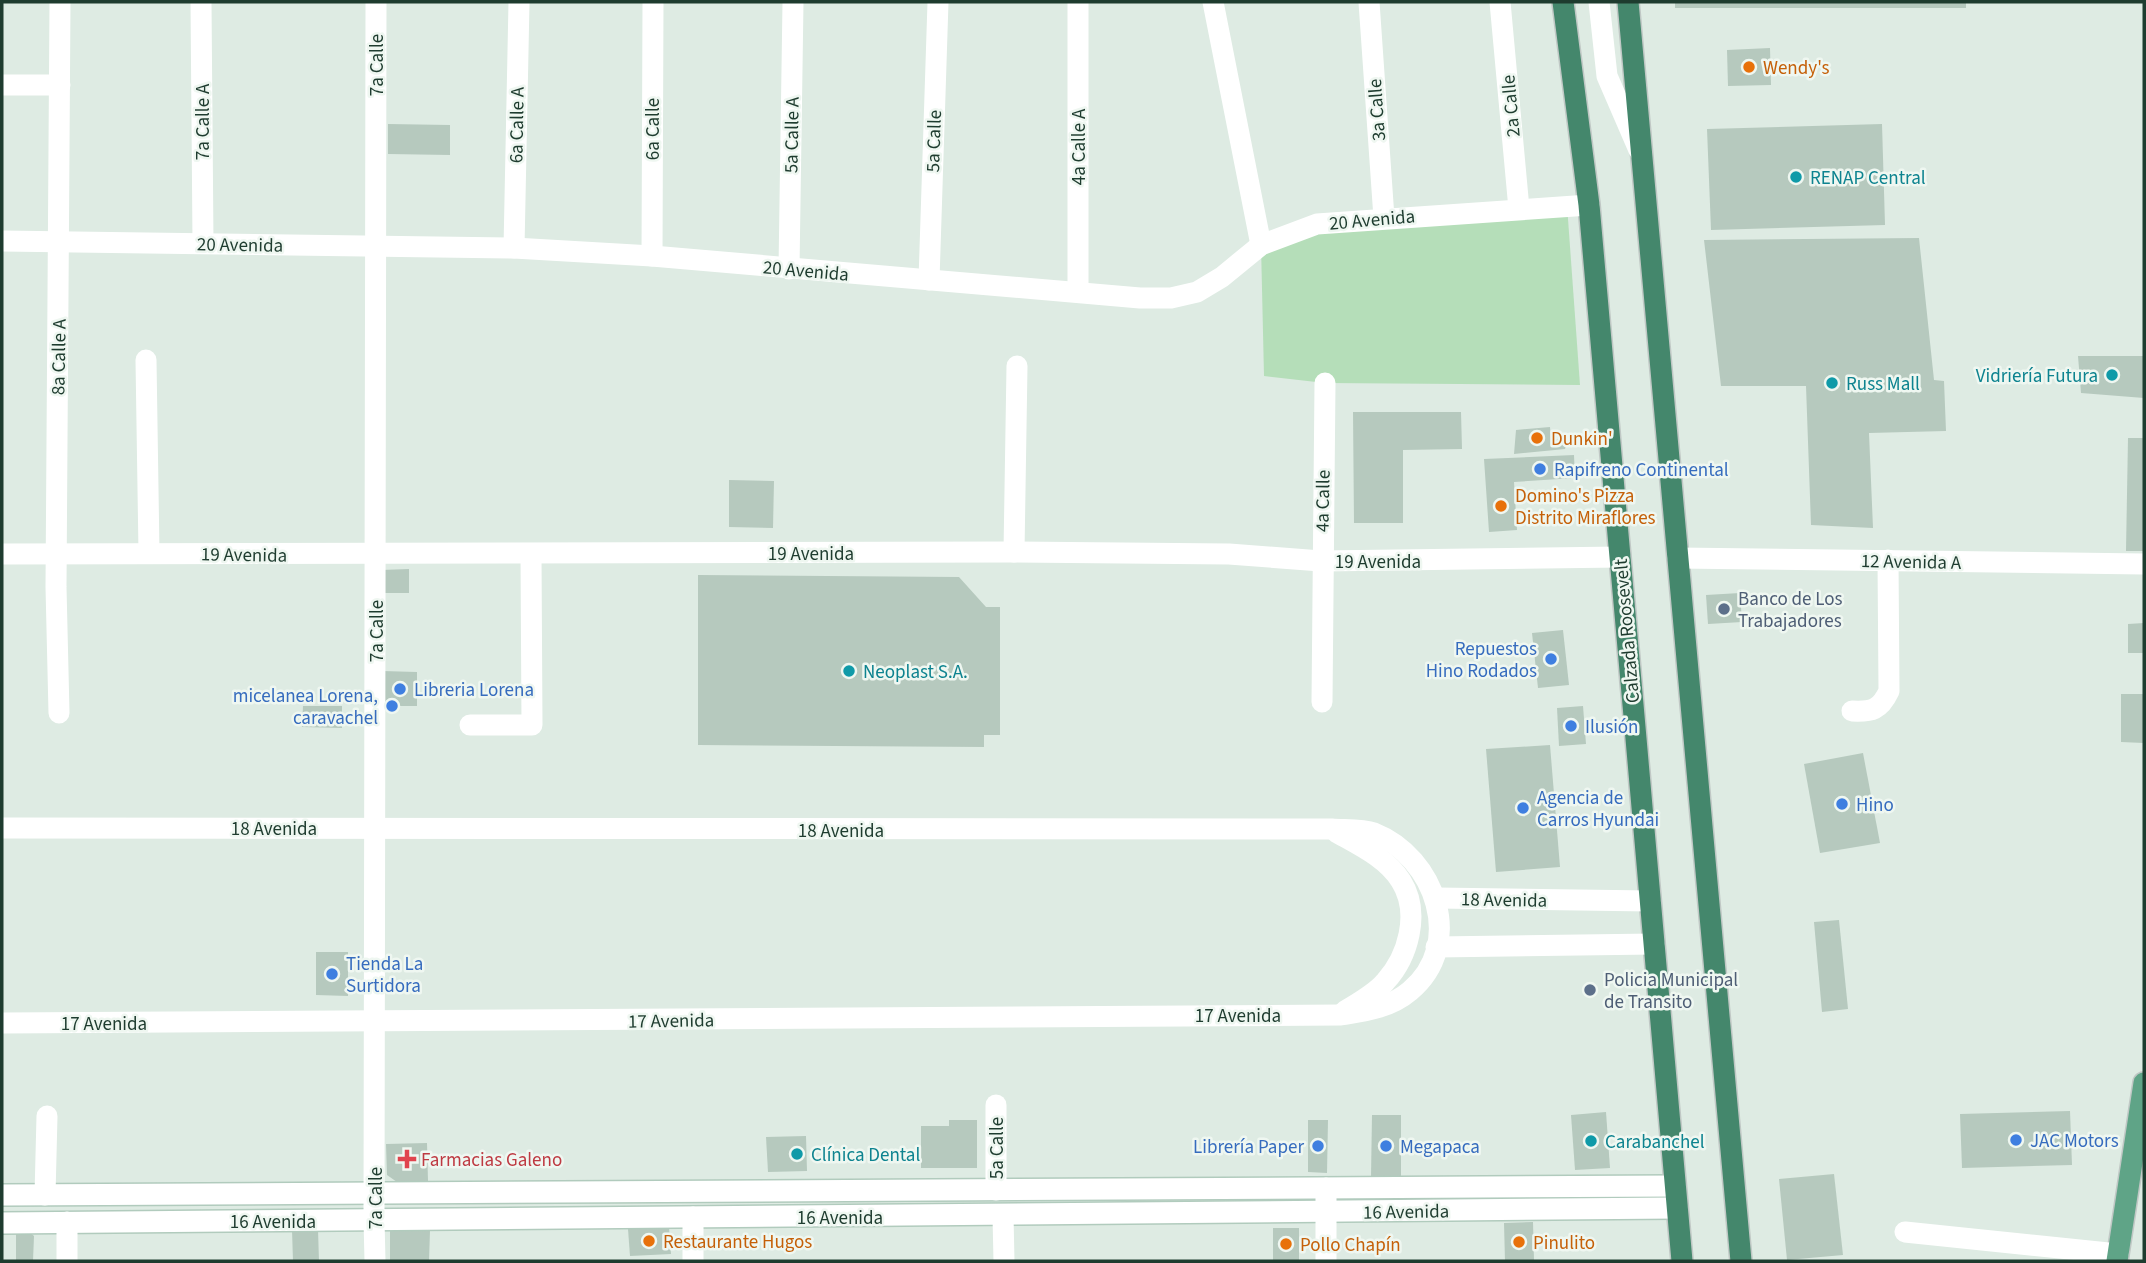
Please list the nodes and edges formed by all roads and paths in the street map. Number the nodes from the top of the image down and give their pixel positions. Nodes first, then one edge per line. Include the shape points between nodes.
1 (60, 2) edge
2 (201, 2) edge
3 (376, 2) edge
4 (519, 2) edge
5 (653, 2) edge
6 (793, 2) edge
7 (938, 2) edge
8 (1078, 2) edge
9 (1213, 2) edge
10 (1369, 2) edge
11 (1500, 2) edge
12 (1599, 2) edge
13 (1628, 2) edge
14 (1562, 6) edge
15 (2, 85) edge
16 (60, 85) junction
17 (1642, 158) junction
18 (1589, 205) junction
19 (1519, 209) junction
20 (1384, 218) junction
21 (2, 241) edge
22 (60, 241) junction
23 (203, 243) junction
24 (1261, 245) junction
25 (376, 247) junction
26 (514, 248) junction
27 (652, 256) junction
28 (789, 269) junction
29 (929, 280) junction
30 (1078, 292) junction
31 (146, 360) dead end
32 (1017, 366) dead end
33 (1325, 383) dead end
34 (1014, 552) junction
35 (149, 553) junction
36 (2, 554) edge
37 (56, 555) junction
38 (375, 555) junction
39 (531, 555) junction
40 (1620, 558) junction
41 (1678, 558) junction
42 (1888, 560) junction
43 (1321, 561) junction
44 (2144, 564) edge
45 (1322, 702) dead end
46 (1852, 711) dead end
47 (59, 713) dead end
48 (470, 725) dead end
49 (2, 828) edge
50 (377, 828) junction
51 (1332, 829) junction
52 (1437, 898) junction
53 (1650, 901) junction
54 (1654, 944) junction
55 (1436, 947) junction
56 (1340, 1014) junction
57 (2, 1023) edge
58 (376, 1023) junction
59 (2144, 1083) edge
60 (996, 1105) dead end
61 (47, 1116) dead end
62 (1675, 1186) junction
63 (1326, 1188) junction
64 (996, 1190) junction
65 (375, 1192) junction
66 (2, 1195) edge
67 (45, 1195) junction
68 (1677, 1208) junction
69 (1326, 1212) junction
70 (1003, 1216) junction
71 (693, 1217) junction
72 (374, 1220) junction
73 (67, 1222) junction
74 (2, 1223) edge
75 (1905, 1232) dead end
76 (2117, 1257) edge
77 (67, 1261) edge
78 (375, 1261) edge
79 (694, 1261) edge
80 (1004, 1261) edge
81 (1326, 1261) edge
82 (1682, 1261) edge
83 (1741, 1261) edge

1 - 16 street, 8a Calle A
2 - 23 street, 7a Calle A
3 - 25 street, 7a Calle
4 - 26 street, 6a Calle A
5 - 27 street, 6a Calle
6 - 28 street, 5a Calle A
7 - 29 street, 5a Calle
8 - 30 street, 4a Calle A
9 - 24 street
10 - 20 street, 3a Calle
11 - 19 street, 2a Calle
12 - 17 street via 1608,76
13 - 17 highway
14 - 18 highway, Calzada Roosevelt
15 - 16 street
16 - 22 street, 8a Calle A
17 - 41 highway
18 - 19 street, 20 Avenida
18 - 40 highway, Calzada Roosevelt
19 - 20 street, 20 Avenida
20 - 24 street, 20 Avenida via 1317,224
21 - 22 street, 20 Avenida
22 - 23 street, 20 Avenida
22 - 37 street, 8a Calle A
23 - 25 street, 20 Avenida
24 - 30 street, 20 Avenida via 1197,292 1171,298
25 - 26 street, 20 Avenida
25 - 38 street, 7a Calle
26 - 27 street, 20 Avenida
27 - 28 street, 20 Avenida
28 - 29 street, 20 Avenida
29 - 30 street, 20 Avenida
31 - 35 street
32 - 34 street
33 - 43 street, 4a Calle
34 - 39 street, 19 Avenida
34 - 43 street, 19 Avenida via 1229,554
35 - 37 street, 19 Avenida
35 - 38 street, 19 Avenida
36 - 37 street, 19 Avenida
37 - 47 street, 8a Calle A
38 - 39 street, 19 Avenida
38 - 50 street, 7a Calle
39 - 48 street via 532,725
40 - 43 street, 19 Avenida
40 - 53 highway, Calzada Roosevelt
41 - 42 street, 12 Avenida A
41 - 83 highway
42 - 44 street, 12 Avenida A
42 - 46 street via 1889,691 1872,712
43 - 45 street, 4a Calle
49 - 50 street, 18 Avenida
50 - 51 street, 18 Avenida
50 - 58 street, 7a Calle
51 - 52 street, 18 Avenida via 1373,832 1405,851
51 - 56 street via 1375,854 1402,881 1412,918 1405,952 1384,984
52 - 53 street, 18 Avenida
52 - 55 street, 17 Avenida
53 - 54 highway, Calzada Roosevelt
54 - 55 street
54 - 62 highway, Calzada Roosevelt
55 - 56 street, 17 Avenida via 1428,970 1411,990 1379,1009
56 - 58 street, 17 Avenida
57 - 58 street, 17 Avenida
58 - 65 street, 7a Calle
59 - 76 main road
60 - 64 street, 5a Calle
61 - 67 street
62 - 63 street, 16 Avenida
62 - 68 highway, Calzada Roosevelt
63 - 64 street, 16 Avenida
63 - 69 street
64 - 65 street, 16 Avenida
65 - 67 street, 16 Avenida
65 - 72 street, 7a Calle
66 - 67 street, 16 Avenida
68 - 69 street, 16 Avenida
68 - 82 highway, Calzada Roosevelt
69 - 70 street, 16 Avenida
69 - 81 street
70 - 71 street, 16 Avenida
70 - 80 street
71 - 72 street, 16 Avenida
71 - 79 street
72 - 73 street, 16 Avenida
72 - 78 street, 7a Calle
73 - 74 street, 16 Avenida
73 - 77 street
75 - 76 street

